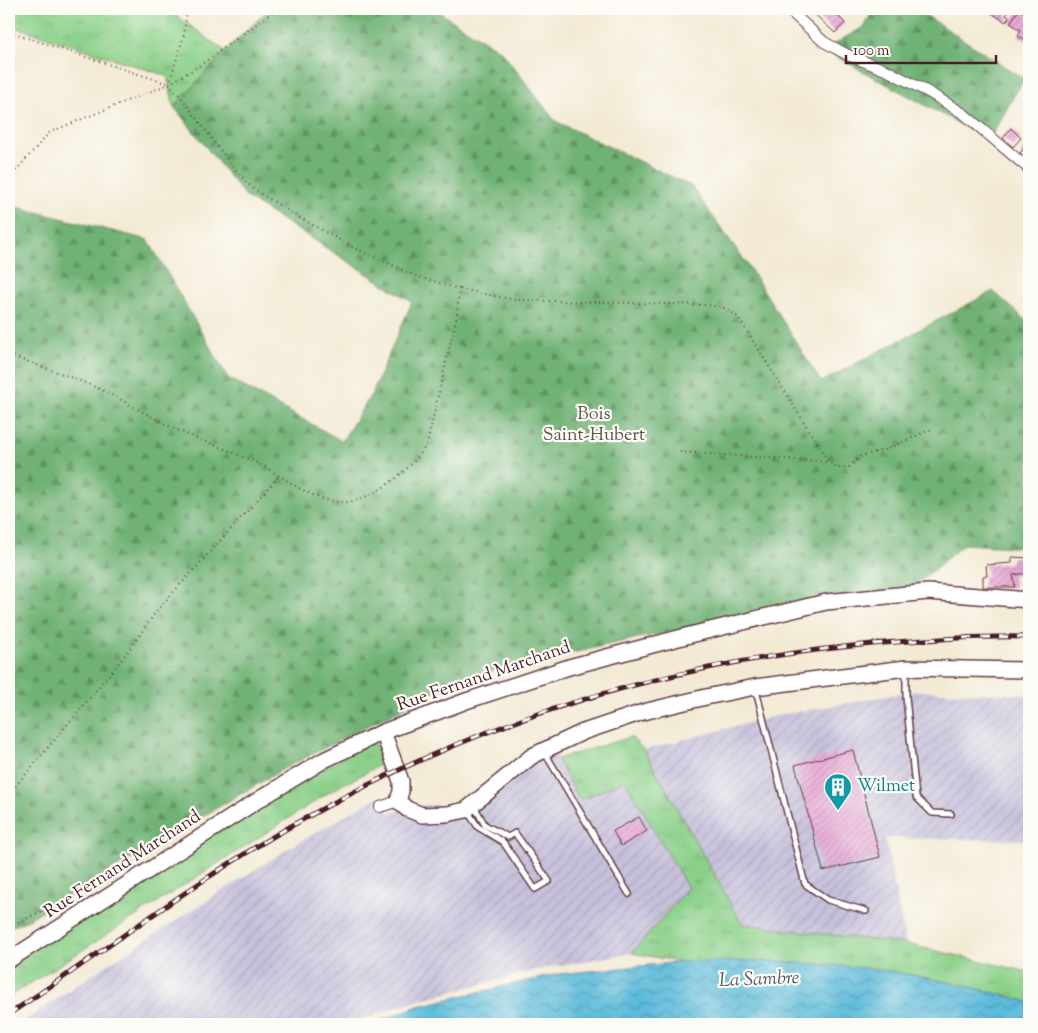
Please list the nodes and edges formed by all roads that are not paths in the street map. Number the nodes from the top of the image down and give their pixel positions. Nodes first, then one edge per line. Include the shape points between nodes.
1 (788, 9) edge
2 (1029, 169) edge
3 (1029, 600) edge
4 (906, 668) junction
5 (1029, 670) edge
6 (755, 687) junction
7 (383, 732) junction
8 (543, 750) junction
9 (398, 801) junction
10 (380, 807) dead end
11 (469, 807) junction
12 (951, 814) dead end
13 (629, 894) dead end
14 (866, 911) dead end
15 (9, 960) edge

1 - 2 street via 824,42 930,93 964,114
3 - 7 street, Rue Fernand Marchand via 928,592 826,602 569,667
4 - 5 street
4 - 6 street
4 - 12 lane via 916,797 932,813
6 - 8 street via 643,712 583,732
6 - 14 lane via 805,884 828,900
7 - 9 street via 401,781
7 - 15 street, Rue Fernand Marchand via 316,764
8 - 11 street
8 - 13 lane
9 - 10 street
9 - 11 street via 407,810 422,815 447,814
11 - 11 lane via 478,827 503,842 535,889 549,881 514,833 508,837 485,825

